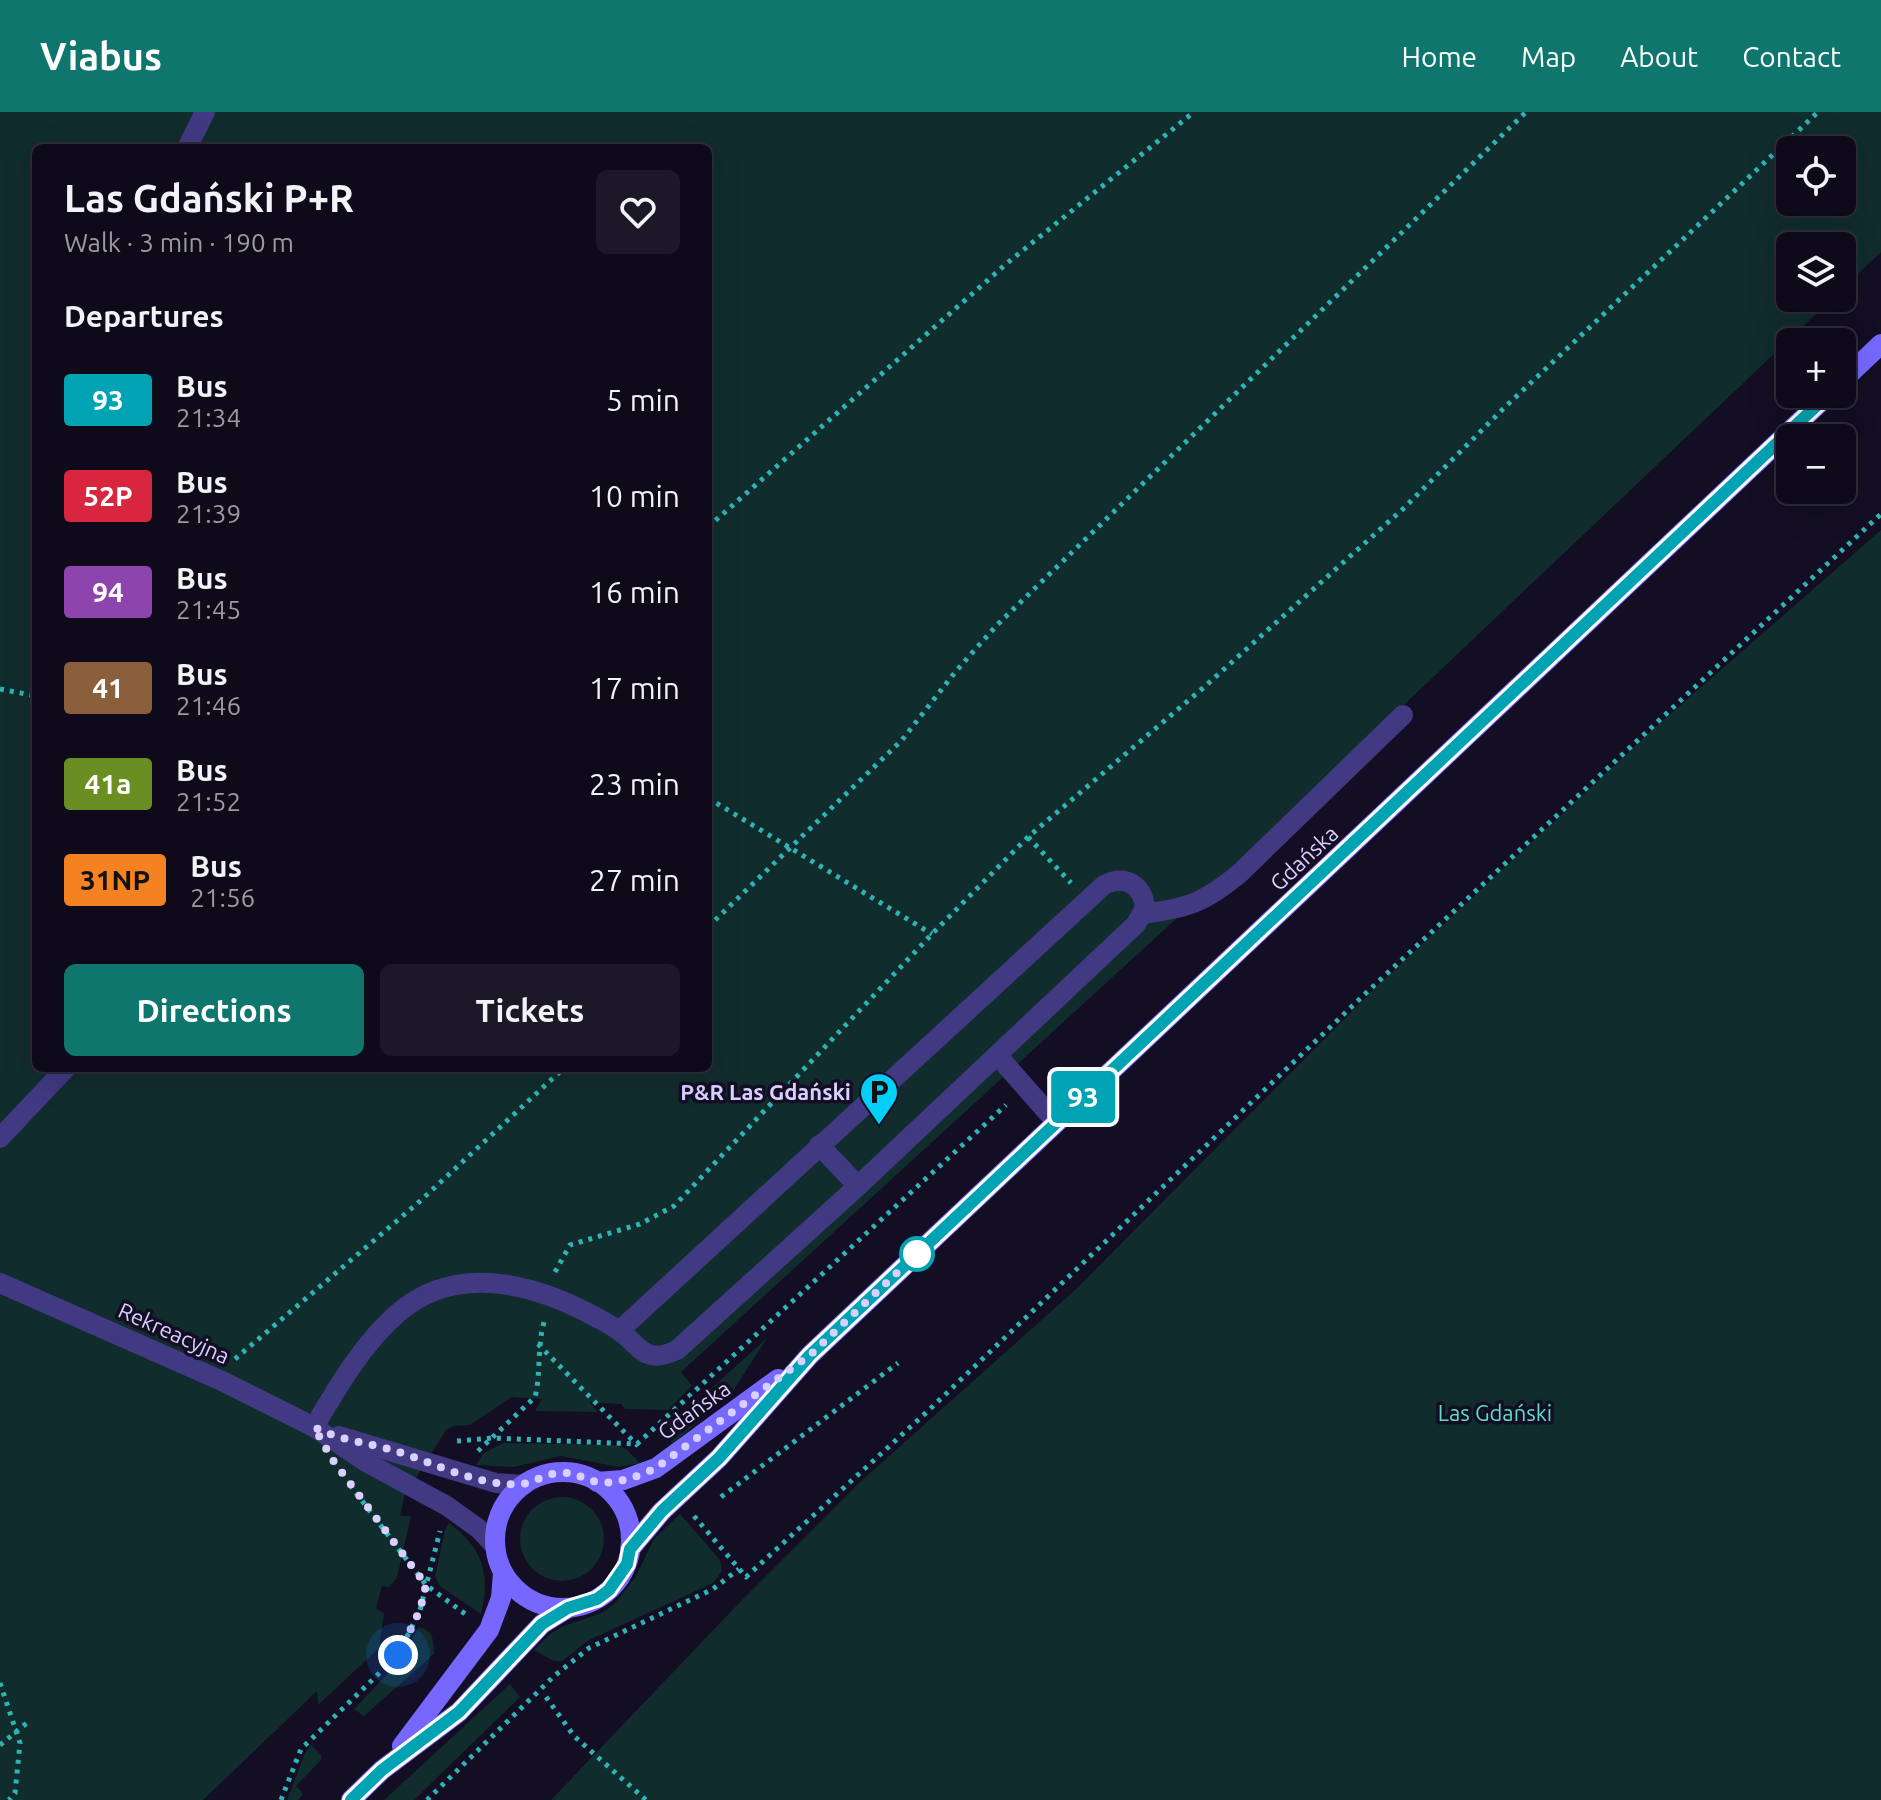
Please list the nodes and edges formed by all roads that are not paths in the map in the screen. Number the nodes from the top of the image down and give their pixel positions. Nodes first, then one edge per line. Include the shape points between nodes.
1 (205, 112) edge
2 (189, 144) edge
3 (1881, 344) edge
4 (1856, 368) edge
5 (1814, 408) edge
6 (1403, 715) dead end
7 (1143, 914) junction
8 (997, 1055) junction
9 (62, 1072) edge
10 (1056, 1122) junction
11 (0, 1138) edge
12 (819, 1145) junction
13 (858, 1186) junction
14 (0, 1283) edge
15 (619, 1331) junction
16 (810, 1355) junction
17 (319, 1430) junction
18 (597, 1482) junction
19 (524, 1485) junction
20 (495, 1546) junction
21 (630, 1549) junction
22 (503, 1573) junction
23 (568, 1608) junction
24 (382, 1770) junction
25 (351, 1800) edge

1 - 2 street
3 - 4 main road
5 - 10 main road, Gdańska
6 - 7 street via 1212,896 1181,909
7 - 8 street
7 - 12 street via 1142,895 1127,881 1112,881
8 - 10 street
8 - 13 street
9 - 11 street
10 - 16 main road, Gdańska
12 - 13 street
12 - 15 street
13 - 15 street via 677,1350 662,1358 648,1355
14 - 17 street, Rekreacyjna
15 - 17 street via 579,1307 521,1287 481,1282 453,1287 400,1311 378,1332
16 - 18 main road, Gdańska via 656,1468 623,1480
16 - 21 main road, Gdańska
17 - 19 street, Rekreacyjna via 496,1483
17 - 20 street, Rekreacyjna via 447,1506
18 - 19 main road via 560,1472
18 - 21 main road via 624,1511
19 - 20 main road via 501,1512
20 - 22 main road
21 - 23 main road via 627,1564 609,1590
22 - 23 main road via 530,1600
22 - 24 main road via 501,1598 489,1630
23 - 24 main road via 542,1624 459,1712
24 - 25 main road

